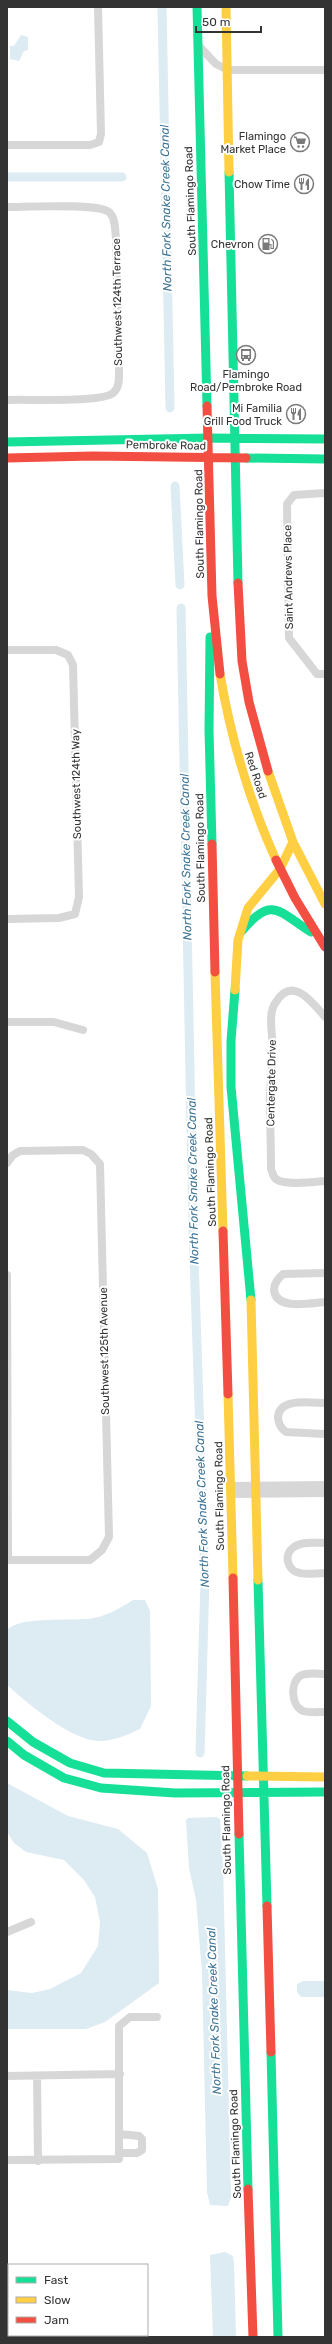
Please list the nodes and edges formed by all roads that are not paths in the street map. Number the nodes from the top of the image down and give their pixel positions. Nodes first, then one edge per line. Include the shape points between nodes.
1 (98, 7) edge
2 (197, 7) edge
3 (226, 7) edge
4 (198, 46) junction
5 (228, 70) junction
6 (325, 70) edge
7 (7, 145) edge
8 (7, 207) edge
9 (7, 400) edge
10 (209, 438) junction
11 (234, 438) junction
12 (325, 439) edge
13 (7, 442) edge
14 (7, 458) edge
15 (210, 458) junction
16 (234, 458) junction
17 (325, 459) edge
18 (325, 493) edge
19 (212, 596) junction
20 (7, 650) edge
21 (325, 674) edge
22 (293, 842) junction
23 (280, 868) junction
24 (325, 904) edge
25 (7, 919) edge
26 (241, 932) junction
27 (320, 938) junction
28 (325, 947) edge
29 (325, 1017) edge
30 (7, 1022) edge
31 (83, 1030) dead end
32 (7, 1163) edge
33 (325, 1181) edge
34 (325, 1273) edge
35 (7, 1274) edge
36 (325, 1302) edge
37 (325, 1403) edge
38 (325, 1434) edge
39 (325, 1485) edge
40 (312, 1489) junction
41 (231, 1490) junction
42 (258, 1490) junction
43 (325, 1493) edge
44 (325, 1543) edge
45 (8, 1560) edge
46 (325, 1573) edge
47 (325, 1674) edge
48 (325, 1712) edge
49 (7, 1721) edge
50 (7, 1741) edge
51 (237, 1774) junction
52 (264, 1776) junction
53 (325, 1777) edge
54 (264, 1792) junction
55 (325, 1792) edge
56 (238, 1793) junction
57 (31, 1922) dead end
58 (7, 1932) edge
59 (157, 2017) dead end
60 (120, 2074) junction
61 (7, 2076) edge
62 (37, 2076) junction
63 (120, 2134) junction
64 (120, 2156) junction
65 (7, 2160) edge
66 (38, 2161) junction
67 (253, 2337) edge
68 (278, 2337) edge

1 - 7 street via 101,134 99,142 90,145
2 - 4 main road, South Flamingo Road
3 - 5 main road
4 - 5 street via 216,64
4 - 10 main road, South Flamingo Road
5 - 6 street
5 - 11 main road
8 - 9 street, Southwest 124th Terrace via 95,207 109,213 113,218 116,239 119,370 115,392 101,399
10 - 11 main road, Pembroke Road
10 - 13 main road, Pembroke Road
10 - 15 main road, South Flamingo Road
11 - 12 main road, Pembroke Road
11 - 16 main road
14 - 15 main road, Pembroke Road
15 - 16 main road, Pembroke Road
15 - 19 main road, South Flamingo Road
16 - 17 main road, Pembroke Road
16 - 22 main road, Red Road via 239,623 248,702 272,788
18 - 21 street, Saint Andrews Place via 294,495 287,504 289,638 317,674
19 - 23 main road, Red Road via 217,666 224,705 249,794
19 - 41 main road, South Flamingo Road via 210,738
20 - 25 street, Southwest 124th Way via 56,650 68,655 73,665 79,897 75,914 59,918
22 - 23 main road
22 - 24 main road, Red Road
23 - 26 main road via 248,908
23 - 27 main road, Red Road
26 - 27 main road via 252,918 262,911 276,908 287,913
26 - 42 main road via 232,996 232,1087 252,1296
27 - 28 main road, Red Road
29 - 33 street, Centergate Drive via 306,994 295,991 284,993 276,1001 272,1009 270,1098 271,1169 275,1178 281,1182
30 - 31 street via 54,1022
32 - 45 street, Southwest 125th Avenue via 20,1151 83,1150 100,1164 109,1537 102,1550 90,1560
34 - 36 street via 283,1274 274,1291 276,1298 290,1304
35 - 45 street
37 - 38 street via 289,1404 281,1409 278,1415 279,1422 286,1432
39 - 40 street
40 - 42 street
40 - 43 street
41 - 42 street
41 - 51 main road, South Flamingo Road
42 - 52 main road
44 - 46 street via 294,1547 289,1552 287,1561 294,1571 300,1573
47 - 48 street via 299,1676 294,1684 294,1697 297,1706 304,1711
49 - 51 main road via 33,1742 70,1763 104,1773
50 - 56 main road via 24,1755 64,1778 101,1788 142,1792
51 - 52 main road
51 - 56 main road, South Flamingo Road
52 - 53 main road
52 - 54 main road
54 - 55 main road
54 - 56 main road
54 - 68 main road
56 - 67 main road, South Flamingo Road
57 - 58 street
59 - 60 street via 130,2017 119,2026
60 - 62 street
60 - 63 street
61 - 62 street
62 - 66 street
63 - 64 street
63 - 64 street via 139,2136 143,2145 142,2150 137,2153
64 - 66 street
65 - 66 street

